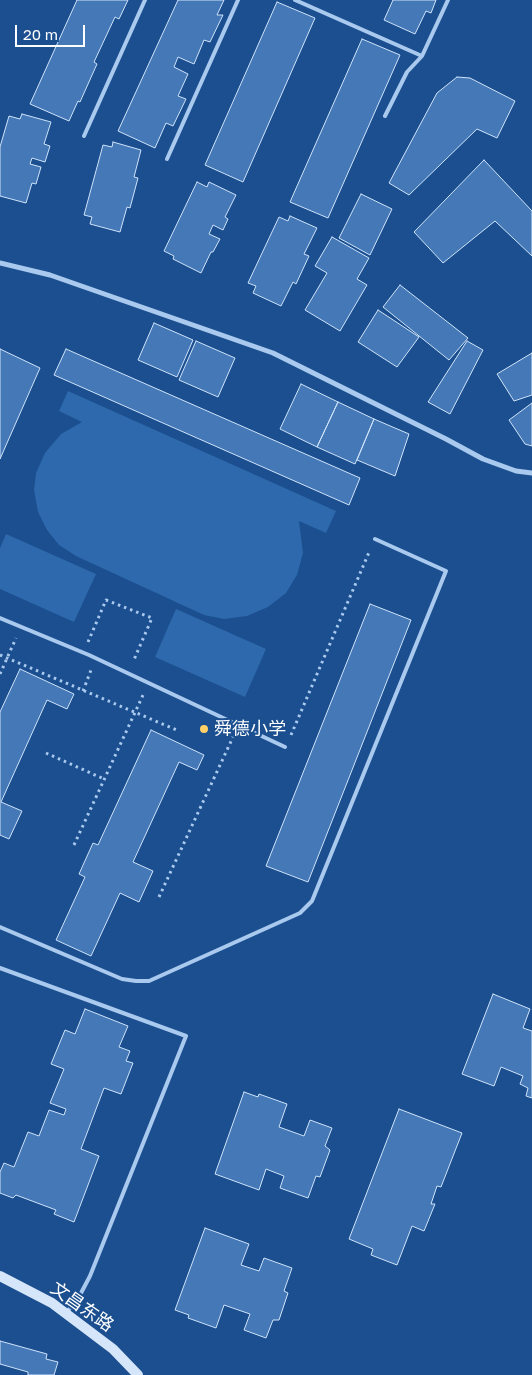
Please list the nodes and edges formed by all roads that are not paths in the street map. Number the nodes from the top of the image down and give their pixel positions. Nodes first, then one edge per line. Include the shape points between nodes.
1 (145, 0) edge
2 (238, 0) edge
3 (295, 0) edge
4 (448, 0) edge
5 (422, 56) junction
6 (385, 116) dead end
7 (84, 136) dead end
8 (167, 158) dead end
9 (0, 263) edge
10 (532, 473) edge
11 (375, 539) road end
12 (0, 618) edge
13 (285, 747) road end
14 (0, 927) edge
15 (0, 968) edge
16 (0, 1276) edge
17 (65, 1314) junction
18 (138, 1375) edge

1 - 7 lane
2 - 8 lane
3 - 5 lane
4 - 5 lane
5 - 6 lane via 407,72
9 - 10 street via 50,274 273,353 483,459
11 - 14 lane via 446,571 312,901 300,913 149,981 122,979
12 - 13 lane via 128,673
15 - 17 lane via 186,1036 90,1276
16 - 17 street, 文昌东路 via 52,1303
17 - 18 street, 文昌东路 via 113,1349

